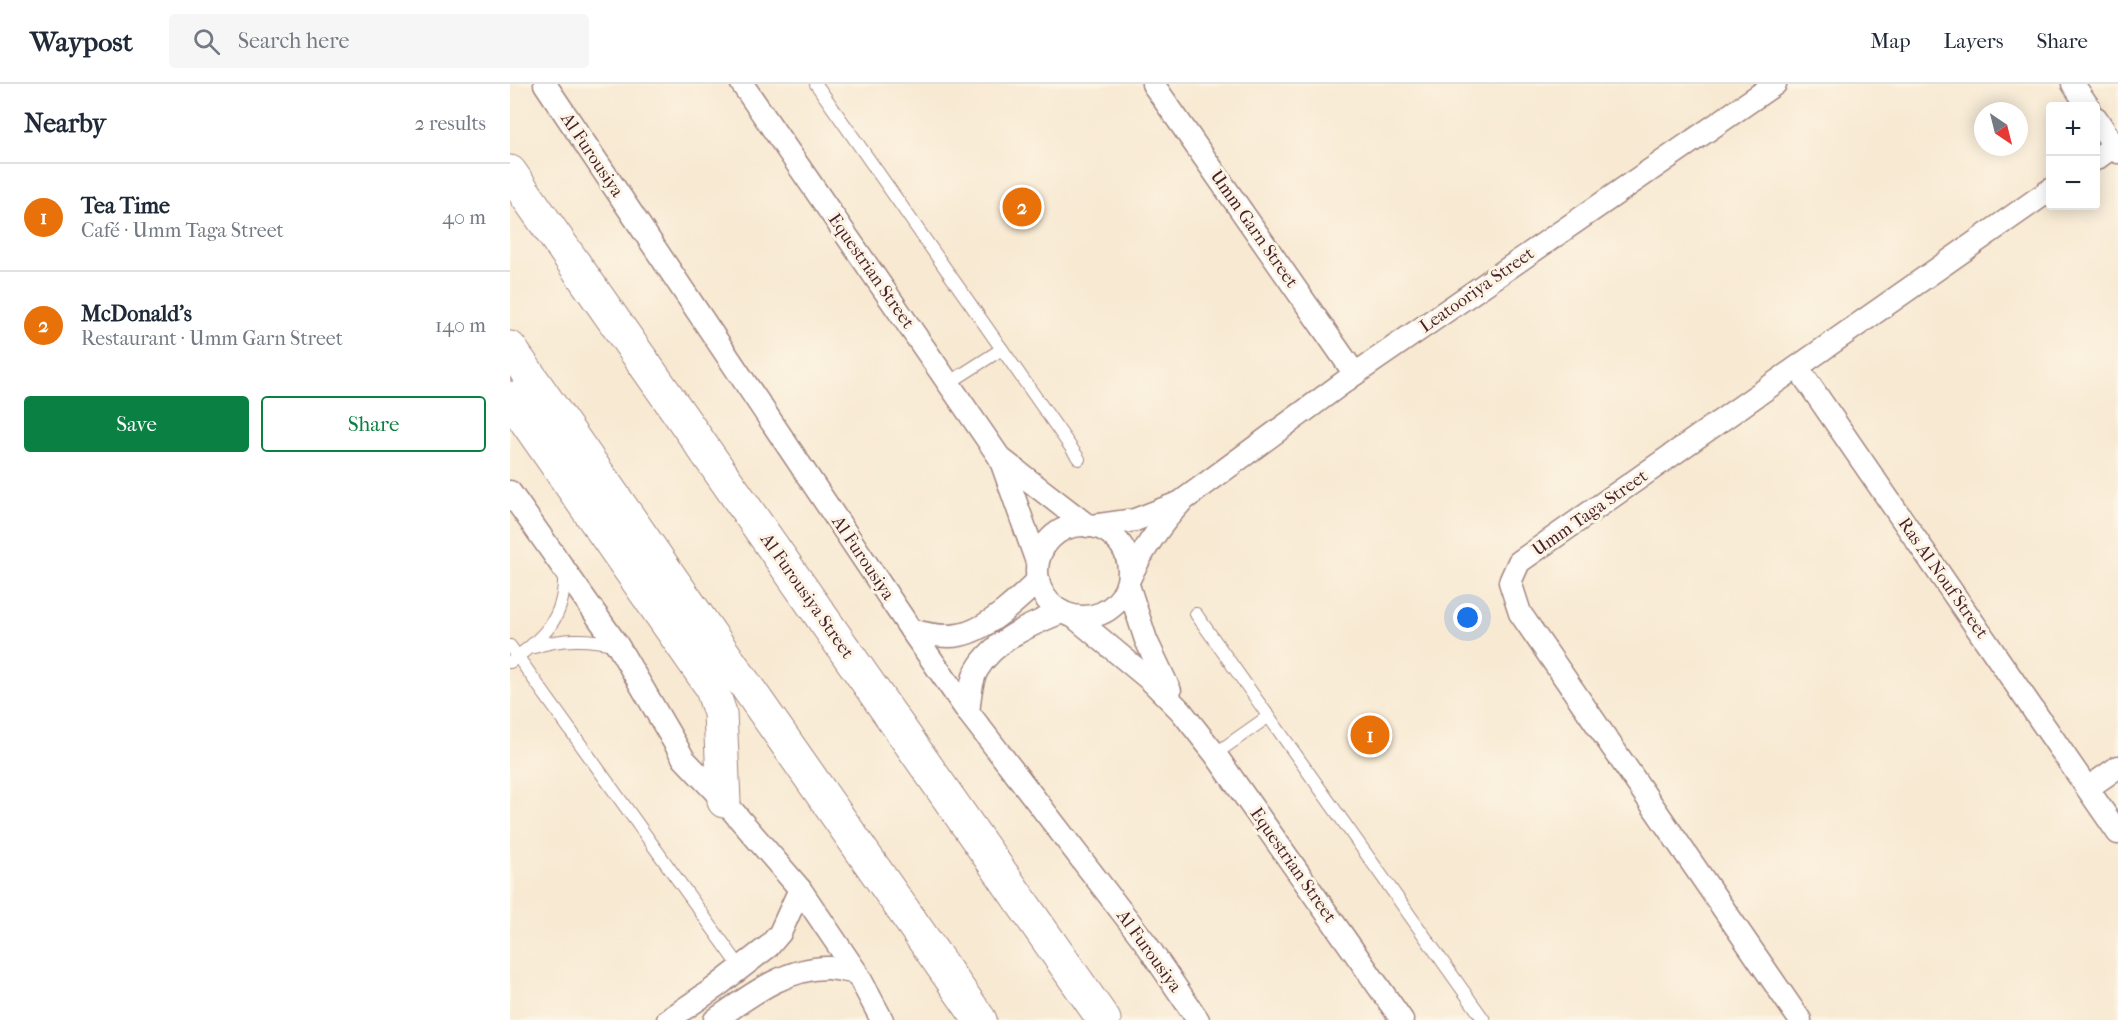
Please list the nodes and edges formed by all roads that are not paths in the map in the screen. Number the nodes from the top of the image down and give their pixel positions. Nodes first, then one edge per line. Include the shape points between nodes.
1 (545, 84) edge
2 (742, 84) edge
3 (816, 84) edge
4 (1153, 84) edge
5 (1774, 84) edge
6 (2073, 84) edge
7 (2085, 102) edge
8 (2100, 128) edge
9 (2109, 152) edge
10 (510, 172) edge
11 (2046, 193) edge
12 (510, 348) edge
13 (1002, 349) junction
14 (1798, 368) junction
15 (1355, 374) junction
16 (949, 383) junction
17 (510, 398) edge
18 (1000, 458) junction
19 (1079, 459) dead end
20 (510, 492) edge
21 (1182, 501) junction
22 (1090, 526) junction
23 (564, 568) junction
24 (1038, 571) junction
25 (1128, 582) junction
26 (1067, 614) junction
27 (1196, 614) dead end
28 (911, 630) junction
29 (510, 646) edge
30 (618, 646) junction
31 (530, 648) junction
32 (514, 659) edge
33 (1181, 711) junction
34 (968, 712) junction
35 (1269, 716) junction
36 (1215, 754) junction
37 (2118, 767) edge
38 (2088, 788) junction
39 (724, 801) junction
40 (2118, 833) edge
41 (800, 889) junction
42 (741, 968) junction
43 (857, 973) junction
44 (668, 1020) edge
45 (715, 1020) edge
46 (882, 1020) edge
47 (980, 1020) edge
48 (1104, 1020) edge
49 (1198, 1020) edge
50 (1402, 1020) edge
51 (1484, 1020) edge
52 (1800, 1020) edge

1 - 28 street, Al Furousiya
2 - 16 street, Equestrian Street
3 - 13 lane
4 - 15 street, Umm Garn Street
5 - 15 street, Leatooriya Street
6 - 7 street
8 - 9 street
10 - 48 highway, Al Furousiya Street
11 - 14 street, Umm Taga Street
12 - 47 highway
13 - 16 lane
13 - 19 lane
14 - 38 street, Ras Al Nouf Street
14 - 52 street, Umm Taga Street via 1519,562 1510,582 1520,613
15 - 21 street, Leatooriya Street
16 - 18 street, Equestrian Street
17 - 39 highway via 711,686 720,713
18 - 22 street, Equestrian Street
18 - 24 street, Equestrian Street
20 - 23 street
21 - 22 street, Leatooriya Street via 1135,520
21 - 25 street, Leatooriya Street via 1148,542
22 - 24 street via 1068,527 1056,534 1046,544
22 - 25 street via 1110,533 1121,543 1127,557
23 - 30 street
23 - 31 lane via 565,584 558,613 542,638
24 - 26 street via 1046,599
24 - 28 street via 1026,593 971,633 932,636
25 - 26 street via 1111,609 1083,618
25 - 33 street, Equestrian Street via 1146,640
26 - 33 street, Equestrian Street via 1116,650
26 - 34 street via 1033,623 1009,637 989,656 976,671
27 - 35 lane
28 - 34 street, Al Furousiya
29 - 32 lane
30 - 31 lane via 573,639
30 - 39 street via 684,759
31 - 32 lane
32 - 42 lane
33 - 36 street, Equestrian Street
34 - 49 street, Al Furousiya via 1145,942
35 - 36 lane
35 - 51 lane
36 - 50 street, Equestrian Street
37 - 38 street
38 - 40 street, Ras Al Nouf Street
39 - 41 street
41 - 42 street via 780,933
41 - 43 street
42 - 44 street
43 - 45 street via 830,968 787,976
43 - 46 street

